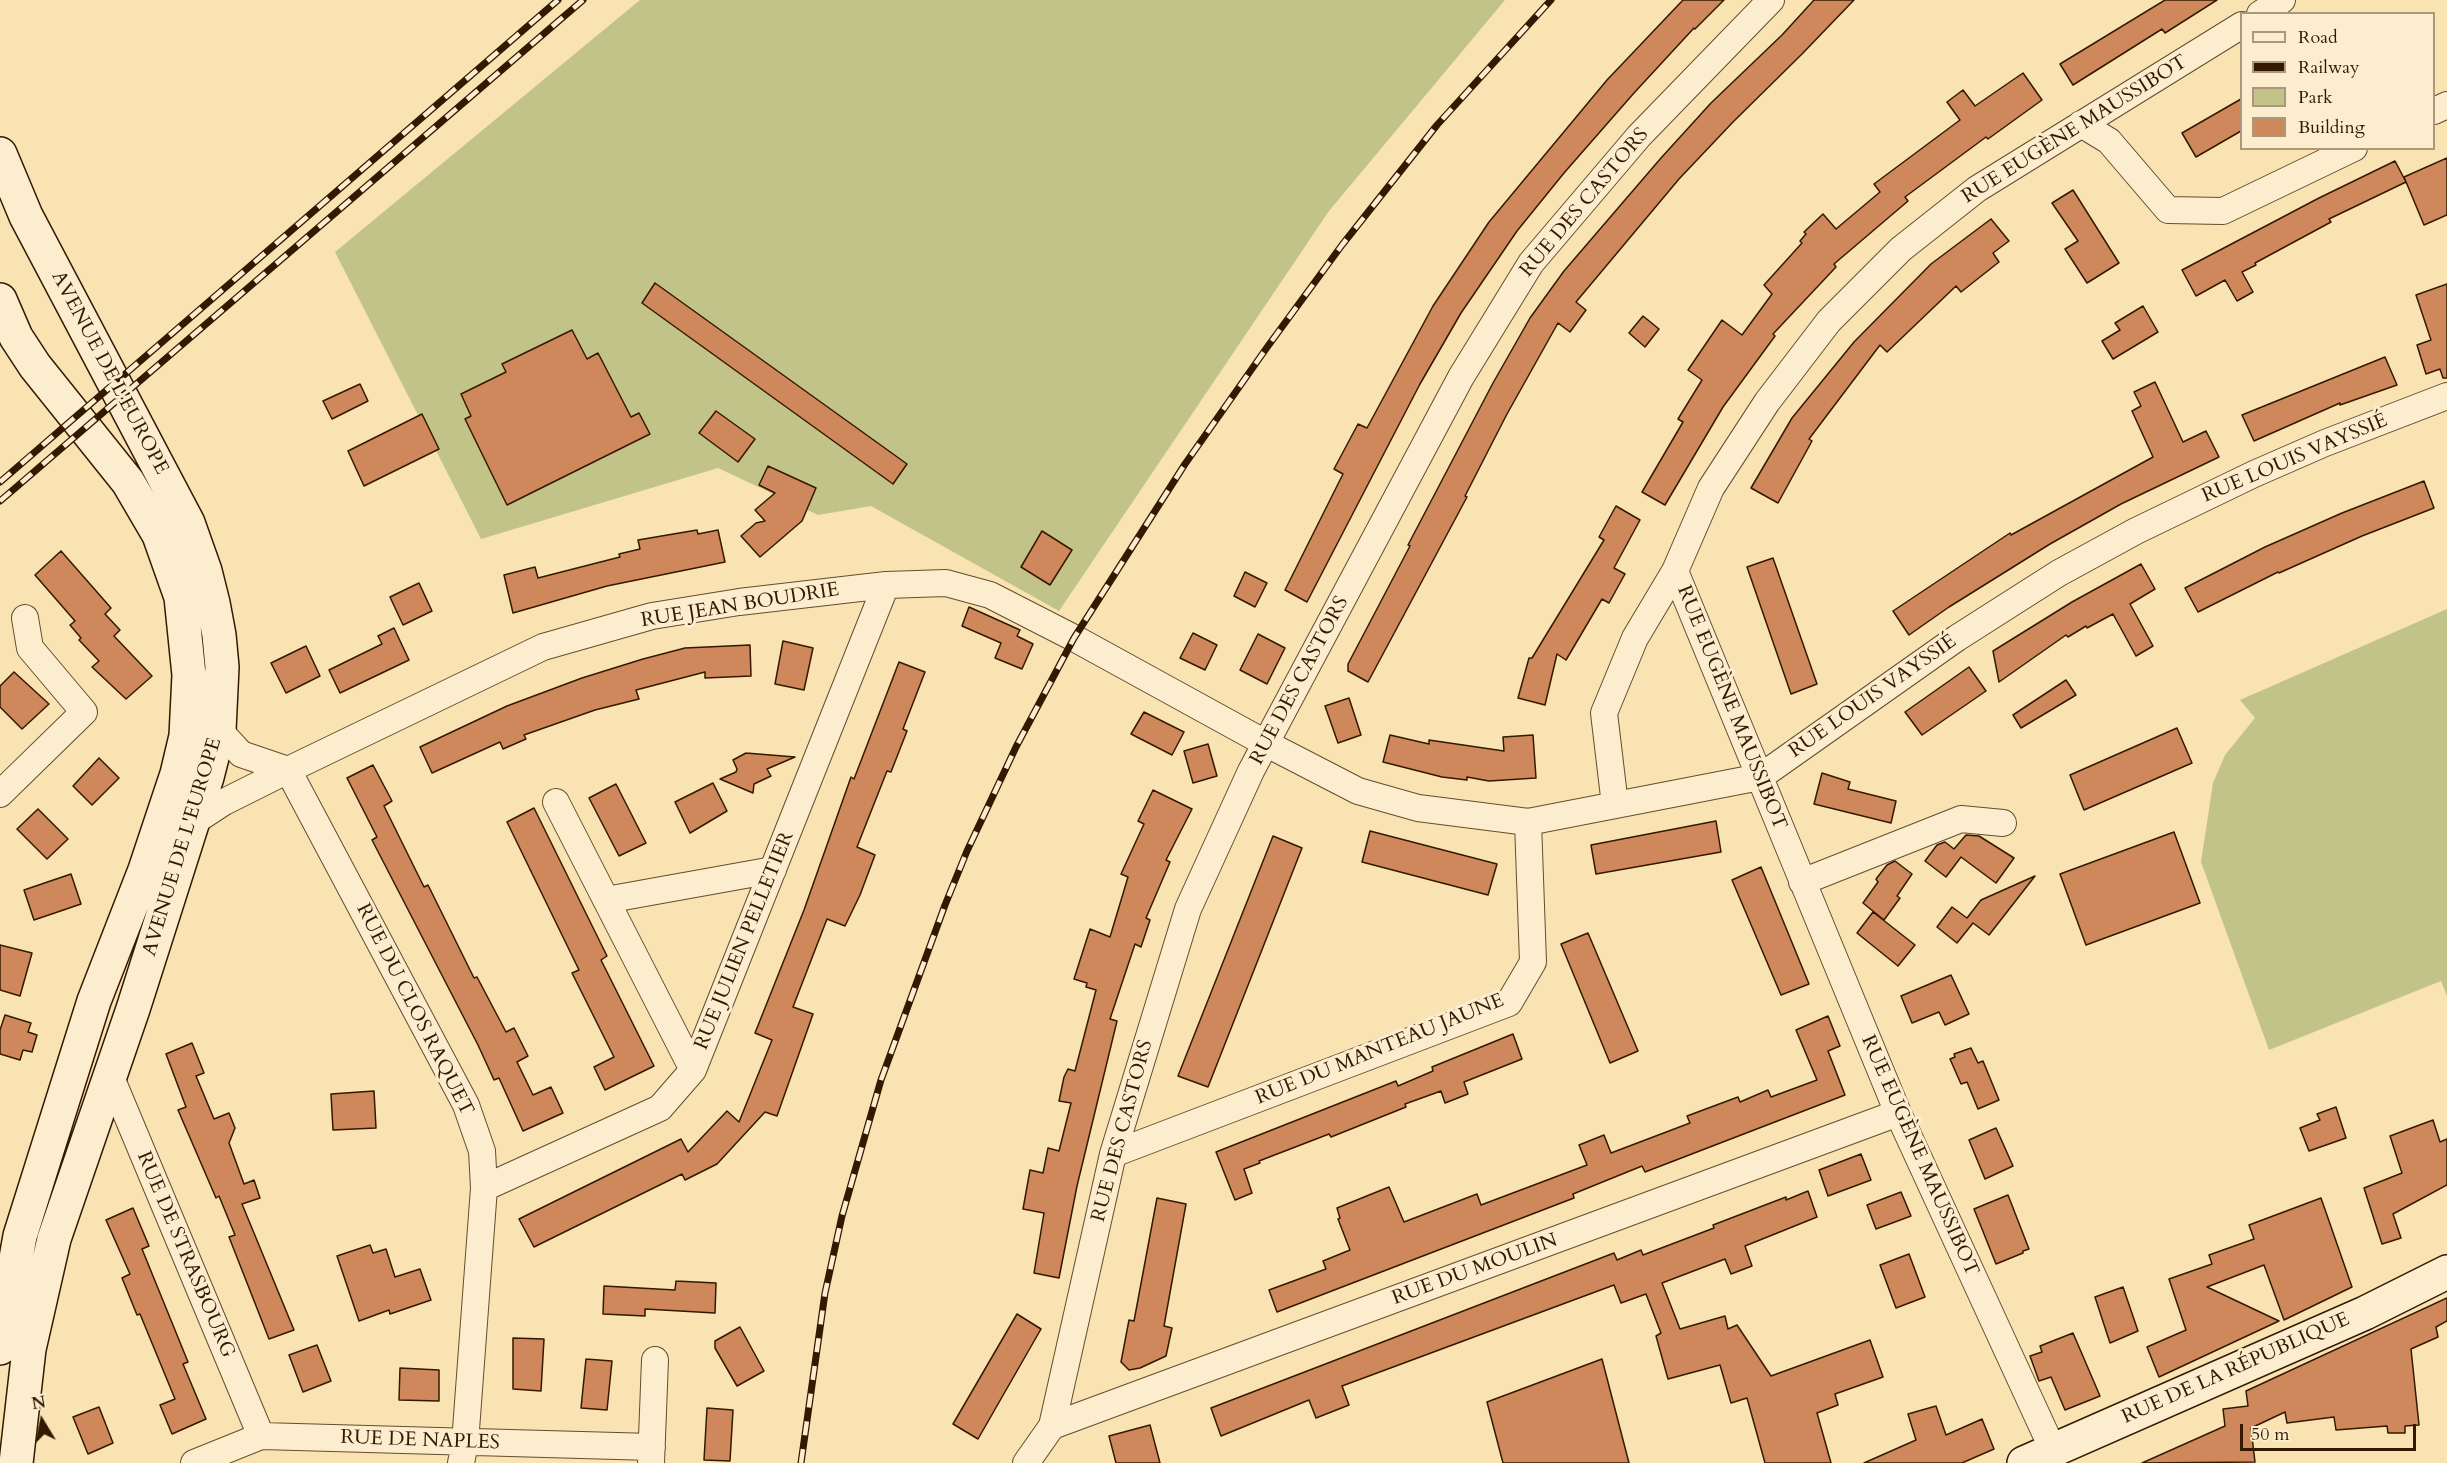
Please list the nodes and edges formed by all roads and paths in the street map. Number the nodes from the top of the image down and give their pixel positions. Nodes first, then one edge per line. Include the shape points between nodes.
1 (1771, 0) edge
2 (2282, 0) edge
3 (2263, 12) edge
4 (2240, 26) edge
5 (2081, 124) junction
6 (2350, 150) edge
7 (0, 154) edge
8 (0, 300) edge
9 (2447, 396) edge
10 (1675, 571) junction
11 (886, 585) junction
12 (25, 618) dead end
13 (219, 730) junction
14 (1267, 744) junction
15 (288, 770) junction
16 (1760, 777) junction
17 (0, 794) edge
18 (556, 802) dead end
19 (1615, 805) junction
20 (1528, 822) junction
21 (192, 823) junction
22 (2004, 823) dead end
23 (773, 870) junction
24 (1802, 882) junction
25 (606, 900) junction
26 (693, 1070) junction
27 (110, 1075) junction
28 (1898, 1113) junction
29 (1113, 1154) junction
30 (484, 1188) junction
31 (2447, 1272) edge
32 (0, 1348) edge
33 (656, 1360) dead end
34 (1052, 1426) junction
35 (261, 1436) junction
36 (463, 1453) edge
37 (651, 1455) edge
38 (2039, 1457) edge
39 (16, 1463) edge
40 (194, 1463) edge
41 (1026, 1463) edge

1 - 14 street, RUE DES CASTORS via 1639,136 1531,263 1461,377
2 - 3 street
4 - 5 street, RUE EUGÈNE MAUSSIBOT
5 - 6 street via 2109,141 2168,210 2223,211
5 - 10 street, RUE EUGÈNE MAUSSIBOT via 1977,189 1901,249 1829,321 1767,402 1711,488
7 - 13 main road, AVENUE DE L'EUROPE via 26,216 197,545 219,635
8 - 32 main road, AVENUE DE L'EUROPE via 34,366 128,482 159,535 181,597 189,675 186,736 177,774 146,870 94,1001 20,1236
9 - 16 street, RUE LOUIS VAYSSIÉ via 2254,474 2088,557 1957,638
10 - 16 street, RUE EUGÈNE MAUSSIBOT
10 - 19 street via 1635,638 1604,713
11 - 14 street, RUE JEAN BOUDRIE via 946,583 990,595
11 - 15 street, RUE JEAN BOUDRIE via 652,616 543,647
11 - 23 street, RUE JULIEN PELLETIER
12 - 17 street via 30,648 84,712
13 - 15 street via 241,754
13 - 21 main road, AVENUE DE L'EUROPE
14 - 20 street, RUE LOUIS VAYSSIÉ via 1358,791 1418,808
14 - 29 street, RUE DES CASTORS via 1188,909
15 - 21 street, RUE JEAN BOUDRIE
15 - 30 street, RUE DU CLOS RAQUET via 466,1105 482,1151
16 - 19 street, RUE LOUIS VAYSSIÉ
16 - 24 street, RUE EUGÈNE MAUSSIBOT
18 - 25 street
19 - 20 street, RUE LOUIS VAYSSIÉ
20 - 29 street, RUE DU MANTEAU JAUNE via 1533,962 1509,1003
21 - 27 main road, AVENUE DE L'EUROPE
22 - 24 street via 1961,819
23 - 25 street
23 - 26 street, RUE JULIEN PELLETIER
24 - 28 street, RUE EUGÈNE MAUSSIBOT
25 - 26 street
26 - 30 street, RUE JULIEN PELLETIER via 660,1108
27 - 35 street, RUE DE STRASBOURG
27 - 39 main road, AVENUE DE L'EUROPE via 54,1239 29,1349
28 - 34 street, RUE DU MOULIN
28 - 38 street, RUE EUGÈNE MAUSSIBOT
29 - 34 street, RUE DES CASTORS
30 - 36 street, RUE DU CLOS RAQUET
31 - 38 main road, RUE DE LA RÉPUBLIQUE
33 - 37 street
34 - 41 street, RUE DES CASTORS
35 - 36 street, RUE DE NAPLES
35 - 40 street, RUE DE NAPLES
36 - 37 street, RUE DE NAPLES

